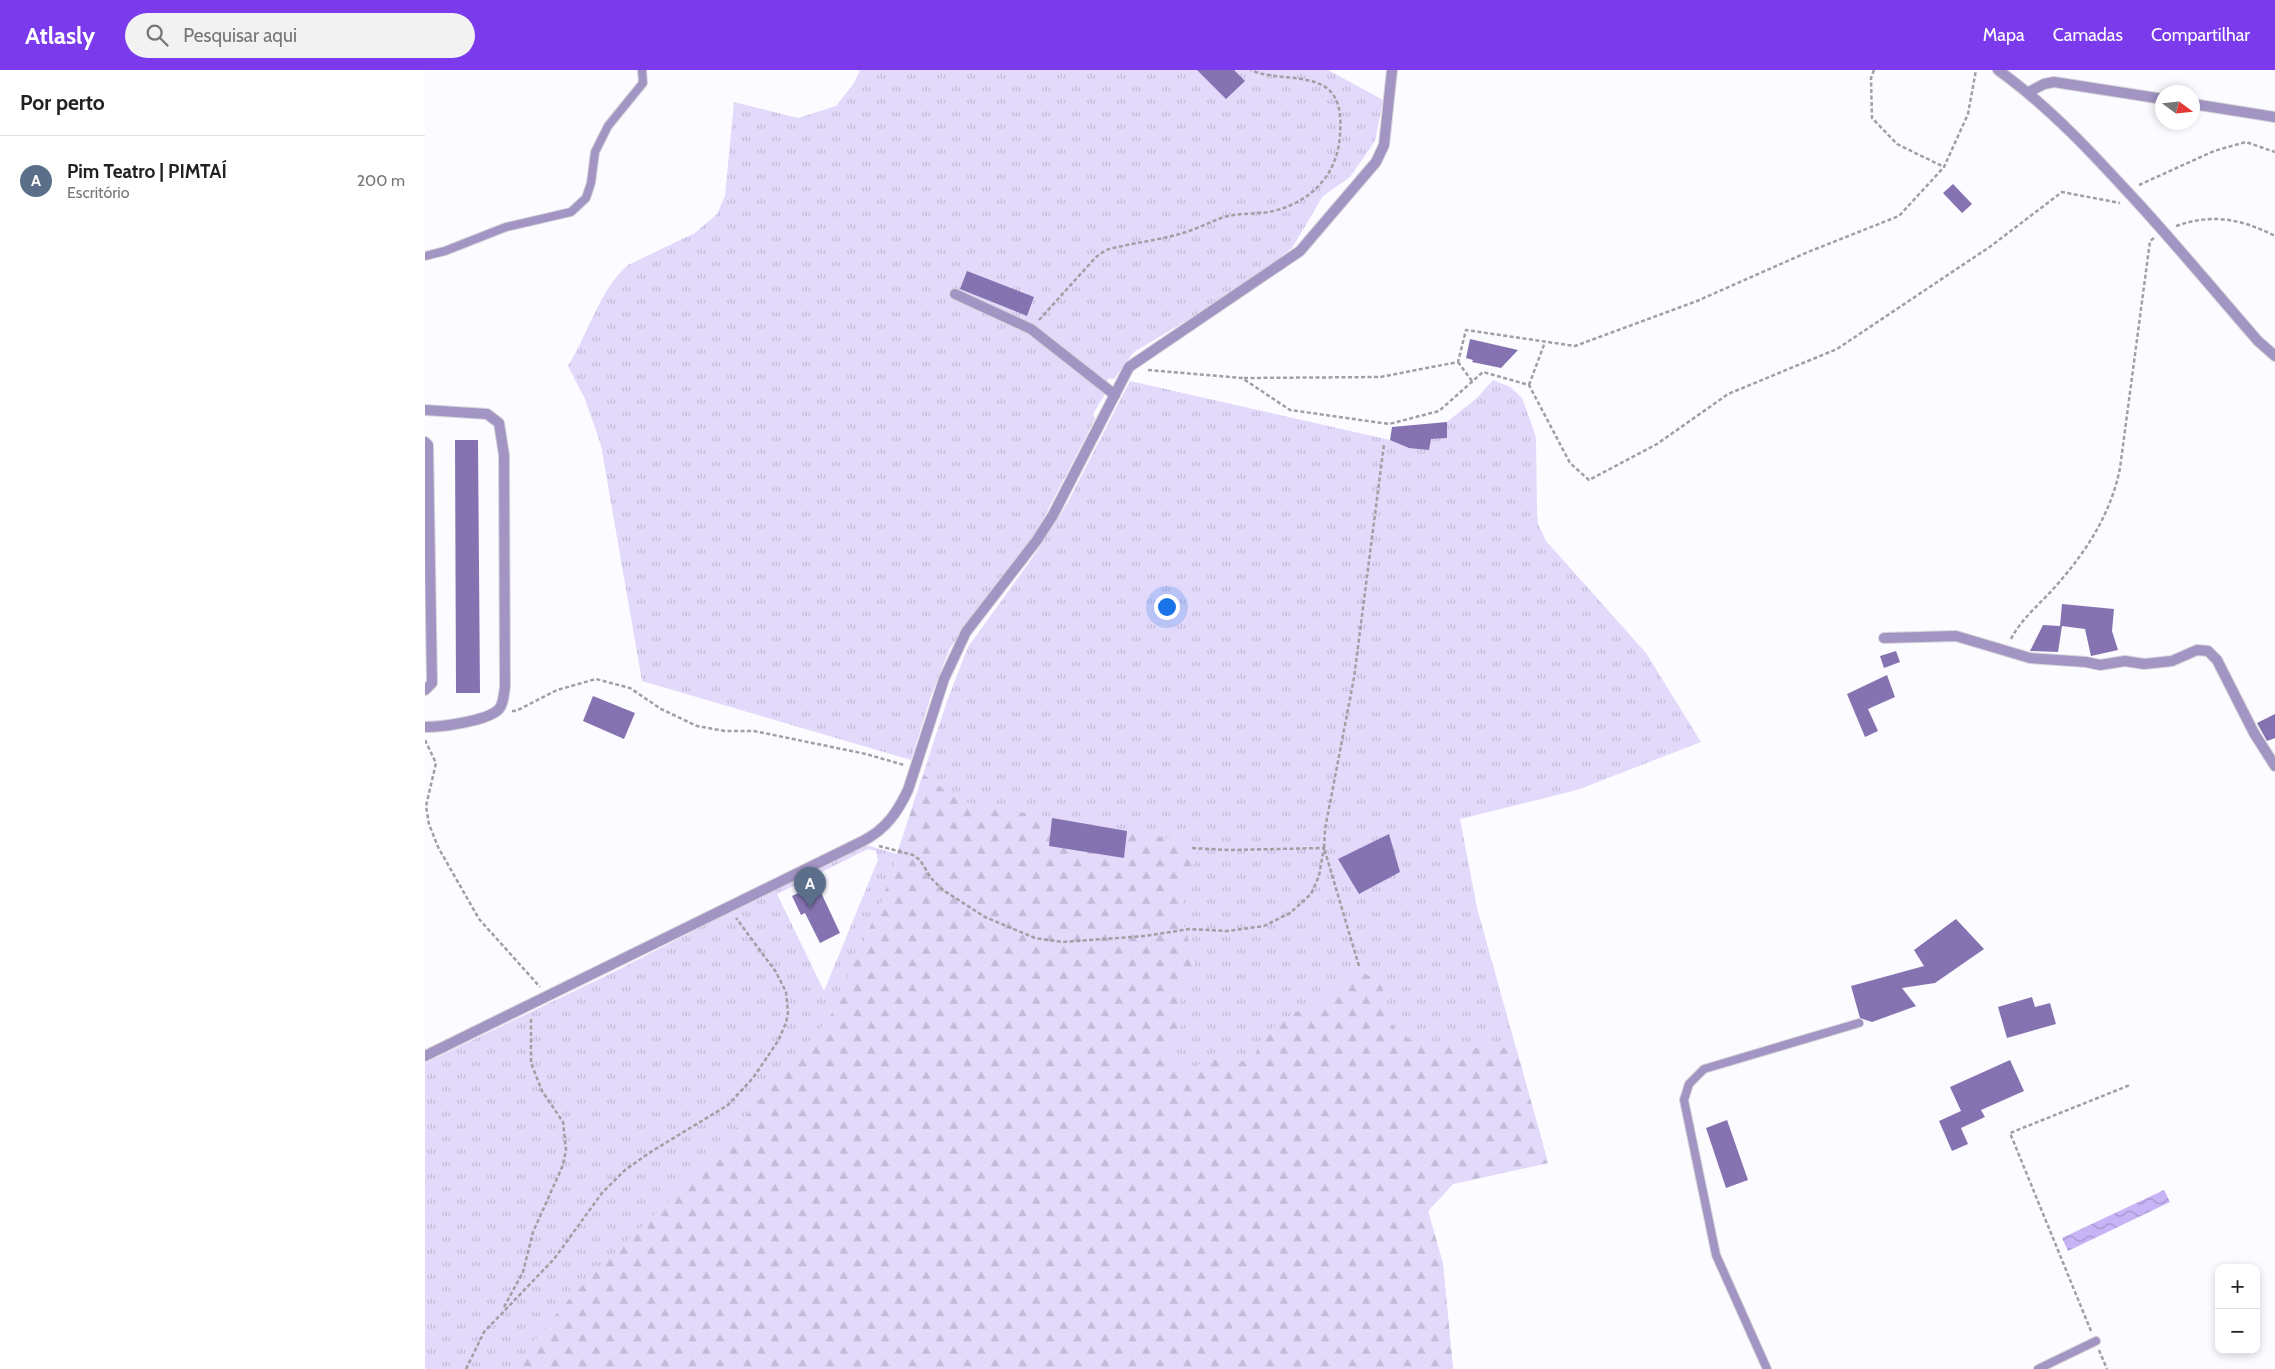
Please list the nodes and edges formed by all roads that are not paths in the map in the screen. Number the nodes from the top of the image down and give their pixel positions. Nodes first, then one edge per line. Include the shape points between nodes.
1 (641, 70) edge
2 (1392, 70) edge
3 (1998, 70) edge
4 (2029, 92) junction
5 (2155, 98) edge
6 (2200, 105) edge
7 (2275, 118) edge
8 (425, 256) edge
9 (955, 294) dead end
10 (2275, 356) edge
11 (1115, 395) junction
12 (425, 410) edge
13 (425, 442) edge
14 (1884, 638) dead end
15 (425, 690) edge
16 (425, 727) edge
17 (2275, 766) edge
18 (1859, 1023) dead end
19 (425, 1056) edge
20 (2096, 1342) road end
21 (1767, 1369) edge
22 (2038, 1369) edge

1 - 8 lane via 643,83 608,126 595,152 586,198 571,212 506,228
2 - 11 street via 1384,146 1376,162 1300,251 1129,367
3 - 4 street
4 - 5 street via 2043,84 2059,82
4 - 10 street via 2065,124 2164,230 2258,341
6 - 7 street
9 - 11 street via 1031,329
11 - 19 street via 1053,515 966,632 944,679 908,790 883,829
12 - 16 street via 487,414 499,424 504,455 505,686 498,710 476,719
13 - 15 street via 432,683
14 - 17 street via 1956,636 2041,660 2100,665 2125,661 2144,664 2172,661 2197,650 2208,651 2217,660 2254,733
18 - 21 lane via 1704,1069 1689,1084 1685,1100 1716,1255
20 - 22 lane

